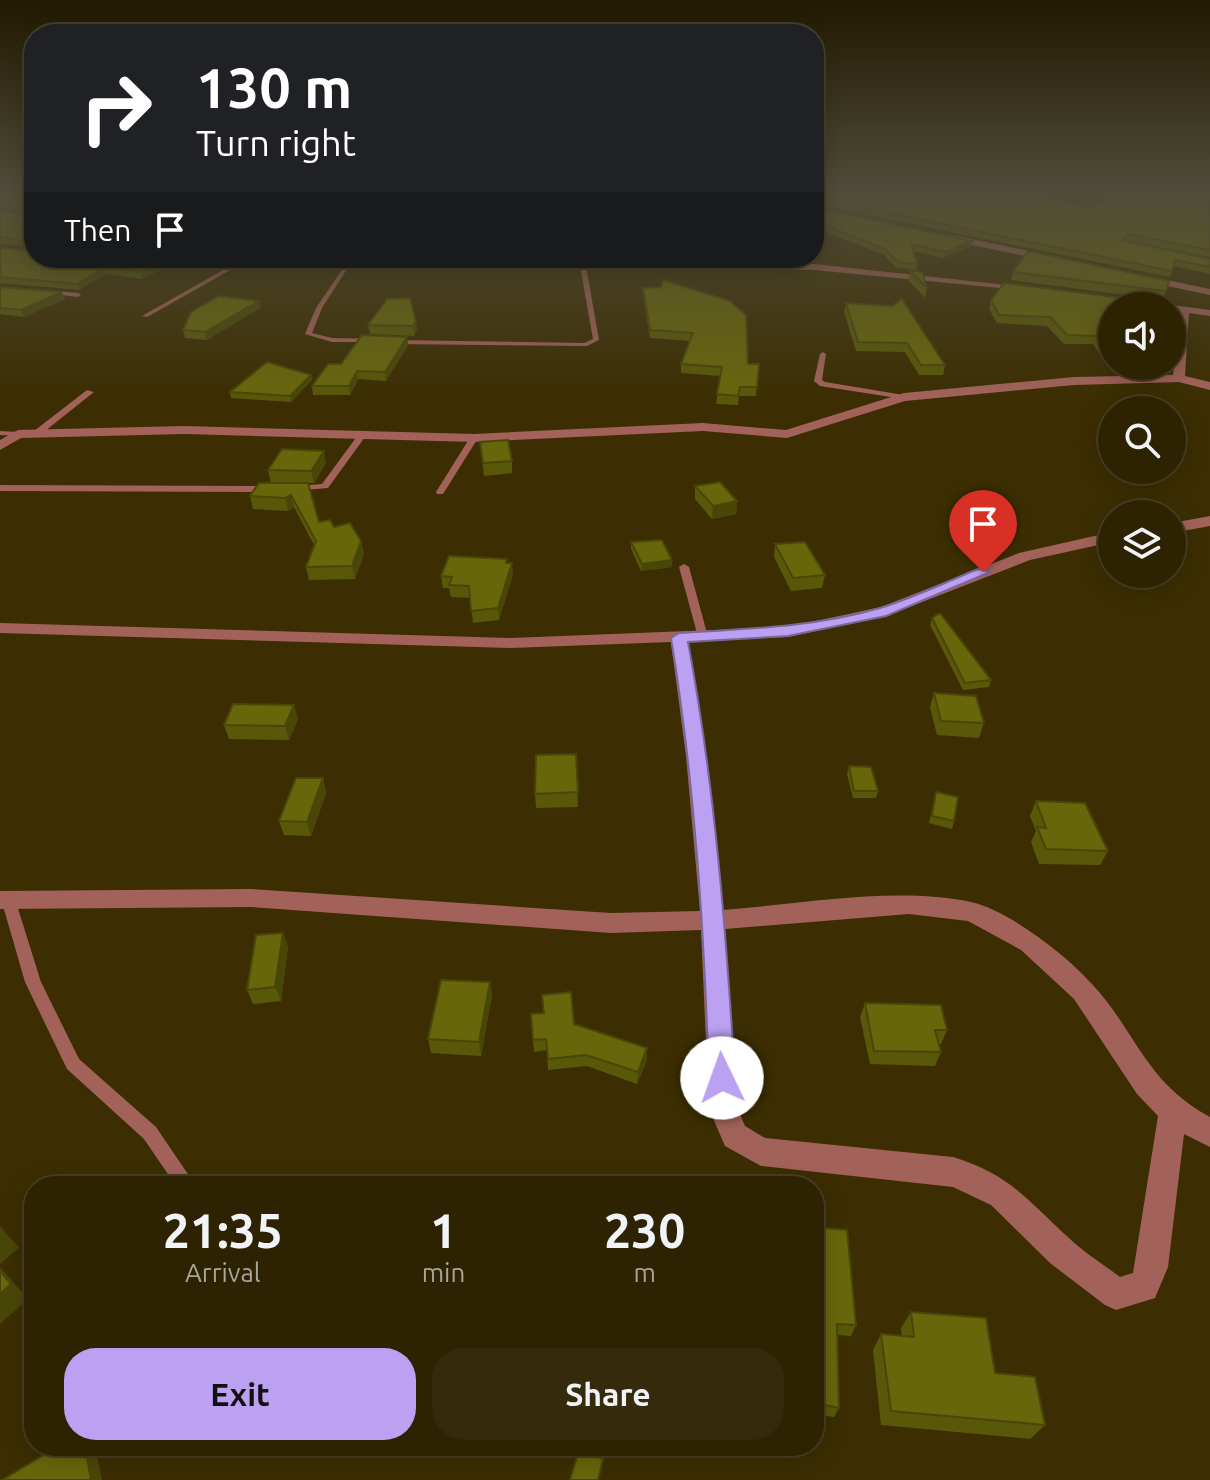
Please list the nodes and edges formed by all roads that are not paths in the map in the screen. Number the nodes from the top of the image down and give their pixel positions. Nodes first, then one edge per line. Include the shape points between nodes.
1 (1047, 258) edge
2 (1061, 261) edge
3 (230, 268) edge
4 (345, 268) edge
5 (583, 268) edge
6 (824, 268) edge
7 (1135, 276) edge
8 (1043, 290) edge
9 (40, 292) edge
10 (1210, 292) edge
11 (78, 295) edge
12 (1186, 309) edge
13 (1210, 313) edge
14 (145, 316) dead end
15 (823, 354) dead end
16 (1109, 380) edge
17 (1186, 380) edge
18 (1210, 386) edge
19 (90, 392) dead end
20 (904, 397) junction
21 (0, 433) edge
22 (37, 433) junction
23 (18, 434) junction
24 (361, 437) junction
25 (474, 438) junction
26 (0, 446) edge
27 (0, 488) edge
28 (440, 492) dead end
29 (1210, 521) edge
30 (1186, 525) edge
31 (1098, 540) edge
32 (684, 567) dead end
33 (0, 628) edge
34 (703, 637) junction
35 (679, 638) junction
36 (4, 899) edge
37 (715, 920) junction
38 (1173, 1112) junction
39 (1210, 1133) edge
40 (180, 1176) edge

1 - 2 street
3 - 14 lane
4 - 5 lane via 319,308 308,334 315,338 585,345 596,340
6 - 8 street
7 - 10 street
9 - 11 lane
12 - 13 street
15 - 20 lane via 818,381 823,384
16 - 20 street
17 - 18 street
19 - 22 lane
20 - 25 street via 787,434 703,427
21 - 23 lane
22 - 23 street
22 - 24 street via 184,430
23 - 26 street
24 - 25 street
24 - 27 lane via 318,489
25 - 28 lane
29 - 30 street
31 - 34 street via 1025,556 886,611 788,632
32 - 34 lane
33 - 35 street via 511,643
34 - 35 street
35 - 37 street via 699,752
36 - 37 street via 251,898 611,923
36 - 40 lane via 33,982 73,1064 150,1133
37 - 38 street via 909,905 972,912 1030,943 1083,991 1147,1085
37 - 38 street via 723,1109 735,1136 761,1152 982,1179 1013,1199 1061,1251 1116,1294 1144,1287 1152,1267
38 - 39 street

